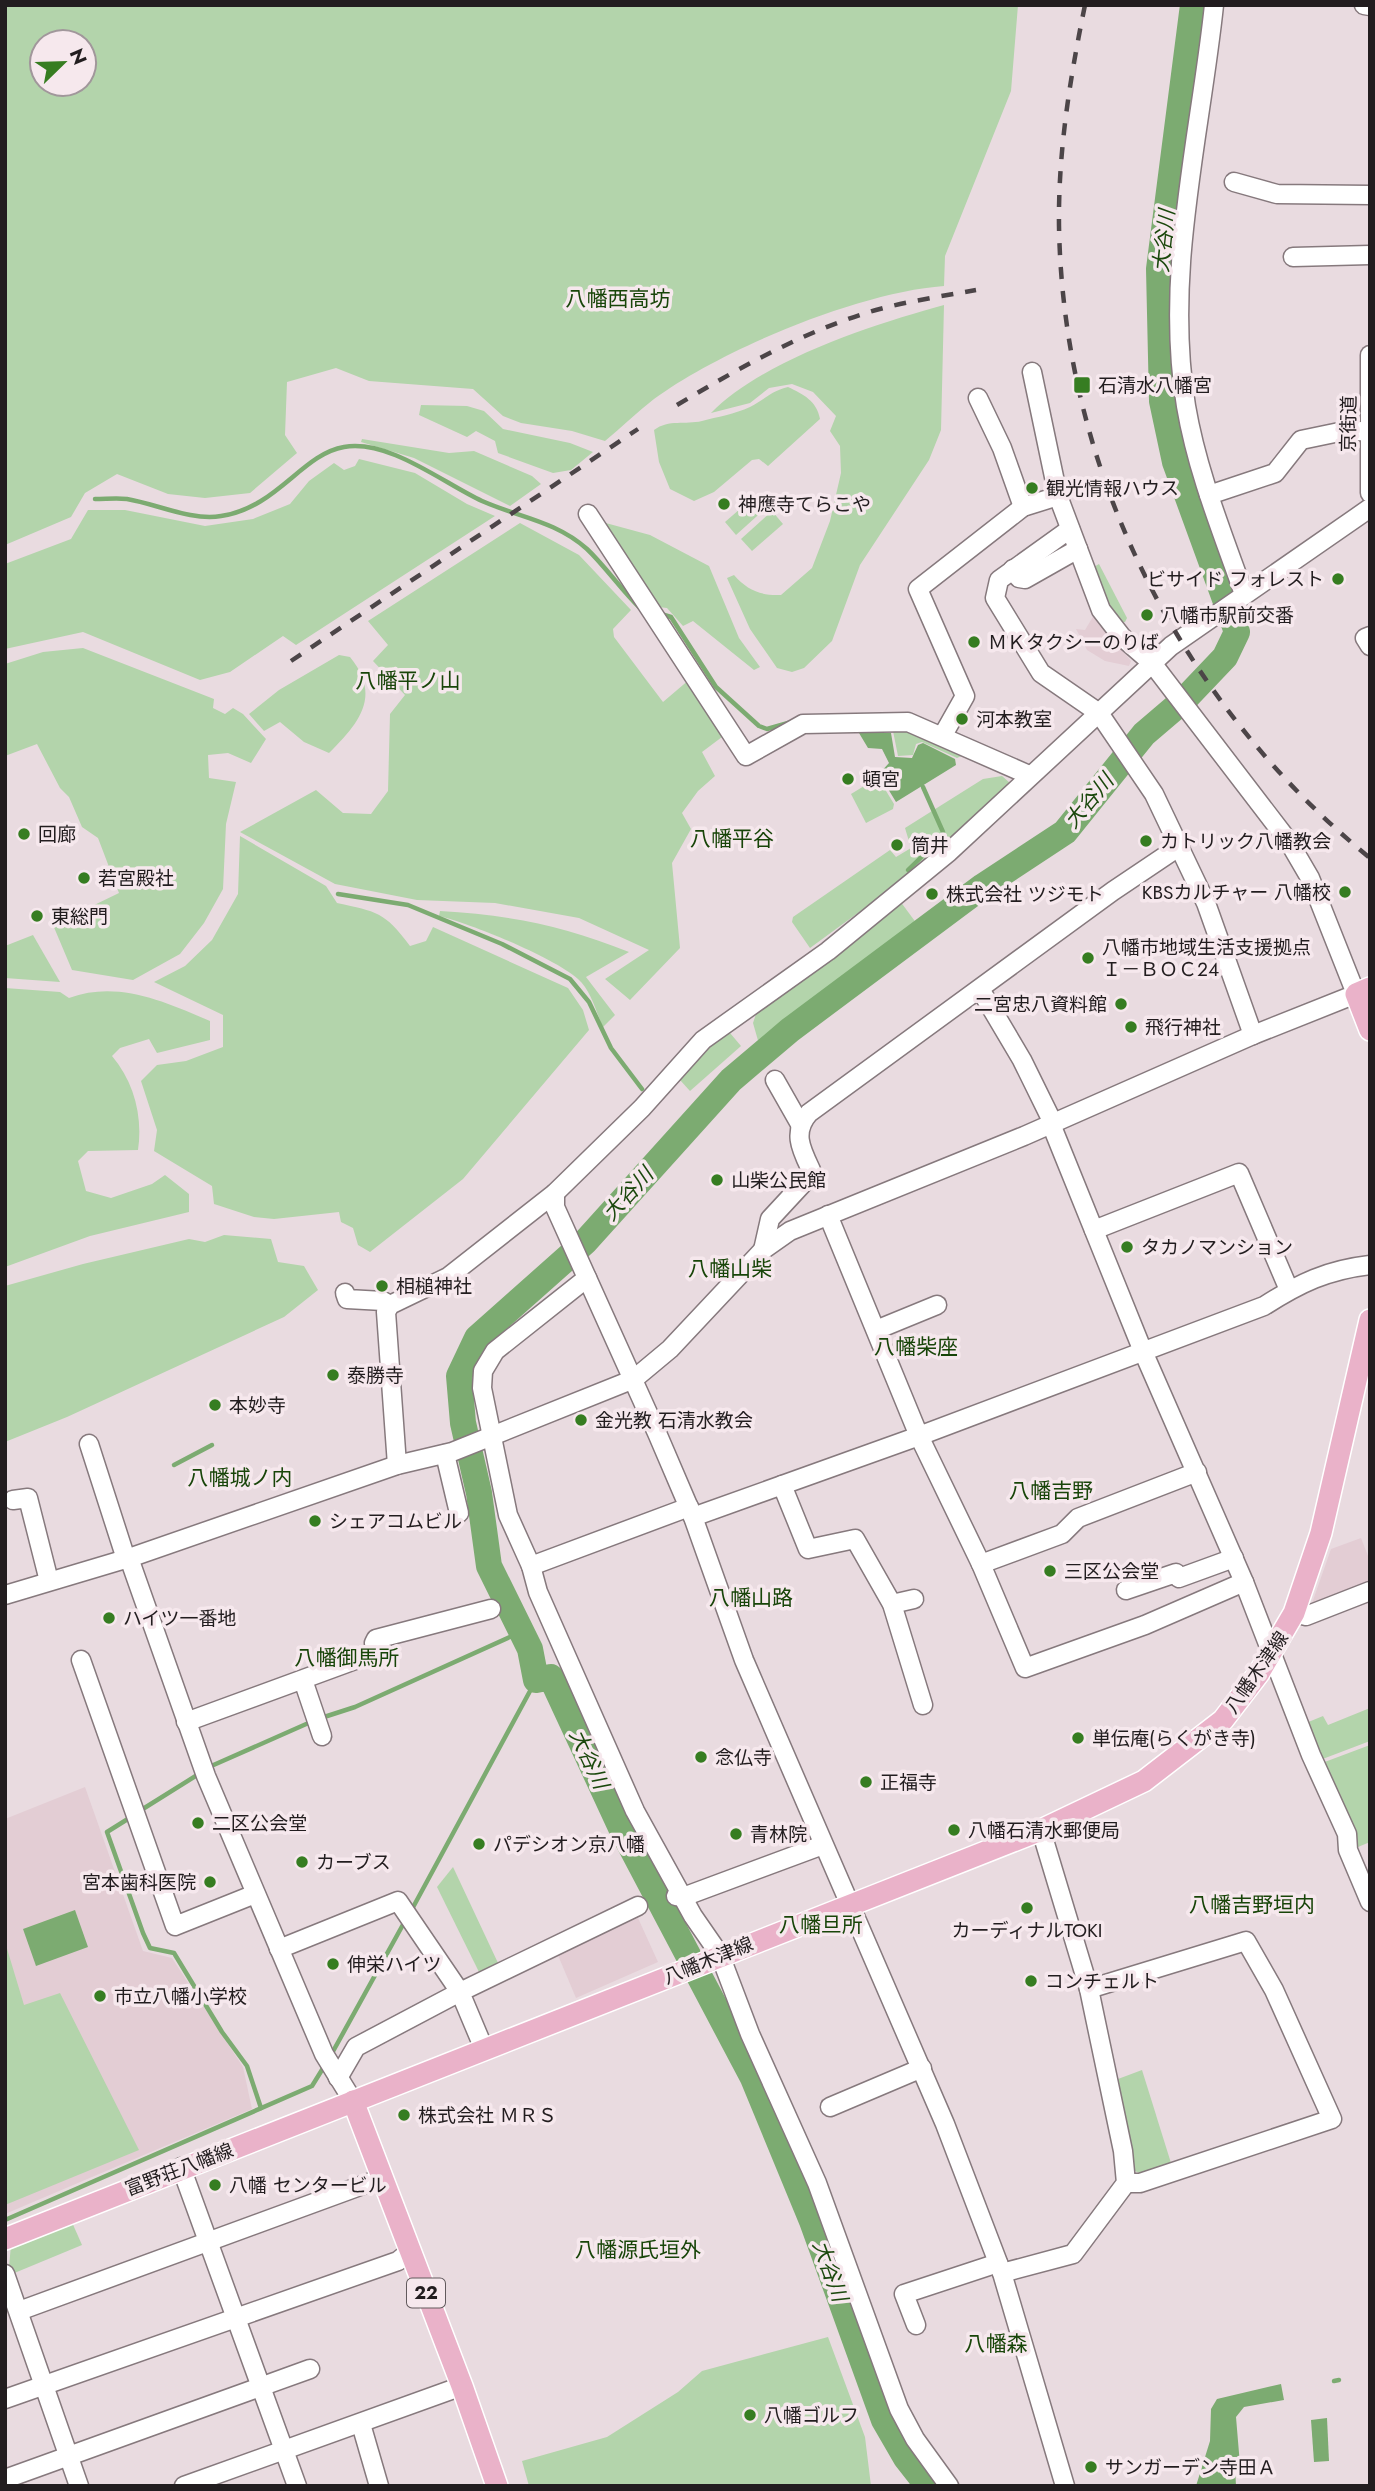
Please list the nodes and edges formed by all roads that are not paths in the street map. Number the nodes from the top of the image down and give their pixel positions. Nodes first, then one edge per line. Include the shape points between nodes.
1 (1214, 5) edge
2 (1364, 5) edge
3 (1370, 6) edge
4 (1234, 182) dead end
5 (1370, 195) edge
6 (1370, 255) edge
7 (1293, 257) dead end
8 (1370, 355) edge
9 (1032, 372) dead end
10 (978, 398) dead end
11 (1368, 432) edge
12 (1370, 493) edge
13 (1209, 495) junction
14 (1058, 496) junction
15 (1023, 507) junction
16 (1368, 513) edge
17 (588, 514) dead end
18 (1070, 529) junction
19 (1078, 549) junction
20 (1013, 569) junction
21 (1241, 596) junction
22 (1370, 635) edge
23 (1370, 646) edge
24 (1152, 663) junction
25 (1099, 713) junction
26 (943, 735) junction
27 (1029, 775) junction
28 (1180, 846) junction
29 (980, 989) junction
30 (1363, 991) edge
31 (1370, 1030) edge
32 (1253, 1035) junction
33 (775, 1080) dead end
34 (800, 1124) junction
35 (1052, 1124) junction
36 (555, 1193) junction
37 (828, 1216) junction
38 (1094, 1230) junction
39 (763, 1250) junction
40 (1370, 1265) edge
41 (586, 1275) junction
42 (1289, 1290) junction
43 (345, 1293) dead end
44 (390, 1305) junction
45 (937, 1305) dead end
46 (1370, 1320) edge
47 (876, 1330) junction
48 (1142, 1349) junction
49 (634, 1379) junction
50 (490, 1436) junction
51 (919, 1436) junction
52 (89, 1444) dead end
53 (449, 1453) junction
54 (397, 1465) junction
55 (1197, 1472) junction
56 (782, 1485) junction
57 (13, 1500) dead end
58 (691, 1512) junction
59 (459, 1513) dead end
60 (127, 1558) junction
61 (1234, 1558) junction
62 (981, 1564) junction
63 (531, 1566) junction
64 (49, 1581) junction
65 (1244, 1582) junction
66 (1126, 1590) dead end
67 (1370, 1591) edge
68 (5, 1594) edge
69 (914, 1599) dead end
70 (892, 1604) junction
71 (491, 1609) dead end
72 (1294, 1613) junction
73 (1273, 1651) junction
74 (81, 1660) dead end
75 (303, 1680) junction
76 (923, 1705) dead end
77 (186, 1722) junction
78 (318, 1726) dead end
79 (1041, 1830) junction
80 (823, 1845) junction
81 (255, 1894) junction
82 (679, 1897) junction
83 (1370, 1902) edge
84 (851, 1903) junction
85 (641, 1908) dead end
86 (279, 1950) junction
87 (717, 1956) junction
88 (1089, 1989) junction
89 (460, 1992) junction
90 (484, 2049) junction
91 (922, 2068) junction
92 (336, 2076) junction
93 (353, 2101) junction
94 (830, 2107) dead end
95 (181, 2167) junction
96 (382, 2178) junction
97 (1126, 2183) junction
98 (5, 2239) edge
99 (207, 2242) junction
100 (410, 2251) junction
101 (1000, 2268) junction
102 (6, 2280) edge
103 (19, 2311) junction
104 (235, 2318) junction
105 (916, 2325) dead end
106 (310, 2369) dead end
107 (46, 2384) junction
108 (463, 2386) junction
109 (261, 2387) junction
110 (5, 2399) edge
111 (360, 2424) junction
112 (284, 2449) junction
113 (68, 2456) junction
114 (5, 2479) edge
115 (79, 2486) edge
116 (184, 2486) edge
117 (297, 2486) edge
118 (379, 2486) edge
119 (497, 2486) edge
120 (949, 2486) edge
121 (1065, 2486) edge

1 - 13 street via 1189,176 1179,321 1186,404
2 - 3 street
4 - 5 street via 1278,194
6 - 7 street
8 - 11 street, 京街道
9 - 14 street
10 - 15 street
11 - 12 street, 京街道
11 - 13 street via 1349,430 1301,440 1275,473
13 - 21 street
14 - 15 street
14 - 18 street
15 - 26 street via 918,589 965,696
16 - 21 street
17 - 26 street via 746,756 803,724 908,722
18 - 19 street
18 - 20 street
19 - 20 street via 1025,579
19 - 24 street via 1101,610 1122,637
20 - 25 street via 999,580 995,598 1041,673
21 - 24 street
22 - 23 street via 1365,638
24 - 25 street
24 - 30 street via 1296,854
25 - 27 street
25 - 28 street via 1145,780
26 - 27 street
27 - 36 street via 950,852 828,951 703,1040
28 - 29 street
28 - 32 street via 1222,942
29 - 34 street
29 - 35 street via 1022,1060
30 - 31 main road
30 - 32 street
32 - 35 street
33 - 34 street
34 - 39 street via 800,1145 811,1170 770,1219
35 - 37 street
35 - 38 street
36 - 41 street via 555,1207
36 - 44 street via 448,1277
37 - 39 street via 790,1231
37 - 47 street
38 - 42 street via 1239,1173
38 - 48 street
39 - 49 street via 670,1349
40 - 42 street via 1334,1270
41 - 49 street
41 - 50 street via 495,1351 483,1371
42 - 48 street via 1264,1306
43 - 44 street via 347,1299
44 - 54 street via 386,1312
45 - 47 street
46 - 72 main road, 八幡木津線 via 1321,1533
47 - 51 street
48 - 51 street
48 - 55 street
49 - 50 street
49 - 58 street
50 - 53 street
50 - 63 street via 508,1514
51 - 56 street
51 - 62 street
52 - 60 street
53 - 54 street
53 - 59 street
54 - 60 street
55 - 61 street
55 - 62 street via 1078,1518 1062,1534
56 - 58 street
56 - 70 street via 808,1549 855,1539
57 - 64 street via 28,1498
58 - 63 street
58 - 80 street via 744,1660
60 - 64 street
60 - 77 street
61 - 65 street
61 - 66 street via 1180,1578 1176,1573
62 - 65 street via 1025,1668 1145,1625
63 - 82 street via 538,1592 635,1811
64 - 68 street
65 - 73 street
67 - 72 street via 1306,1616
69 - 70 street
70 - 76 street
71 - 75 street via 376,1639 377,1652
72 - 73 main road, 八幡木津線
73 - 79 main road, 八幡木津線 via 1223,1720 1186,1749 1144,1781
73 - 83 street
74 - 81 street via 175,1926
75 - 77 street
75 - 78 street
77 - 81 street
79 - 84 main road, 八幡木津線
79 - 88 street
80 - 82 street
80 - 84 street
81 - 86 street
82 - 87 street
84 - 87 main road, 八幡木津線
84 - 91 street
85 - 89 street
86 - 89 street via 398,1901
86 - 92 street
87 - 90 main road, 八幡木津線
87 - 120 street via 817,2183 899,2409
88 - 97 street
88 - 97 street via 1246,1941 1274,1990 1332,2119 1140,2183
89 - 90 street
89 - 92 street via 356,2047
90 - 93 main road, 八幡木津線
91 - 94 street
91 - 101 street
92 - 93 street
93 - 95 main road, 富野荘八幡線
93 - 96 main road, 22
95 - 98 main road, 富野荘八幡線
95 - 99 street
96 - 99 street
96 - 100 main road, 22
97 - 101 street via 1073,2254
99 - 103 street
99 - 104 street
100 - 104 street via 398,2261
100 - 108 main road, 22
101 - 105 street via 904,2294
101 - 121 street
102 - 103 street
103 - 107 street
104 - 107 street
104 - 109 street
106 - 109 street
107 - 110 street
107 - 113 street
108 - 111 street
108 - 119 main road, 22
109 - 112 street
109 - 113 street
111 - 112 street
111 - 118 street
112 - 116 street
112 - 117 street
113 - 114 street
113 - 115 street

